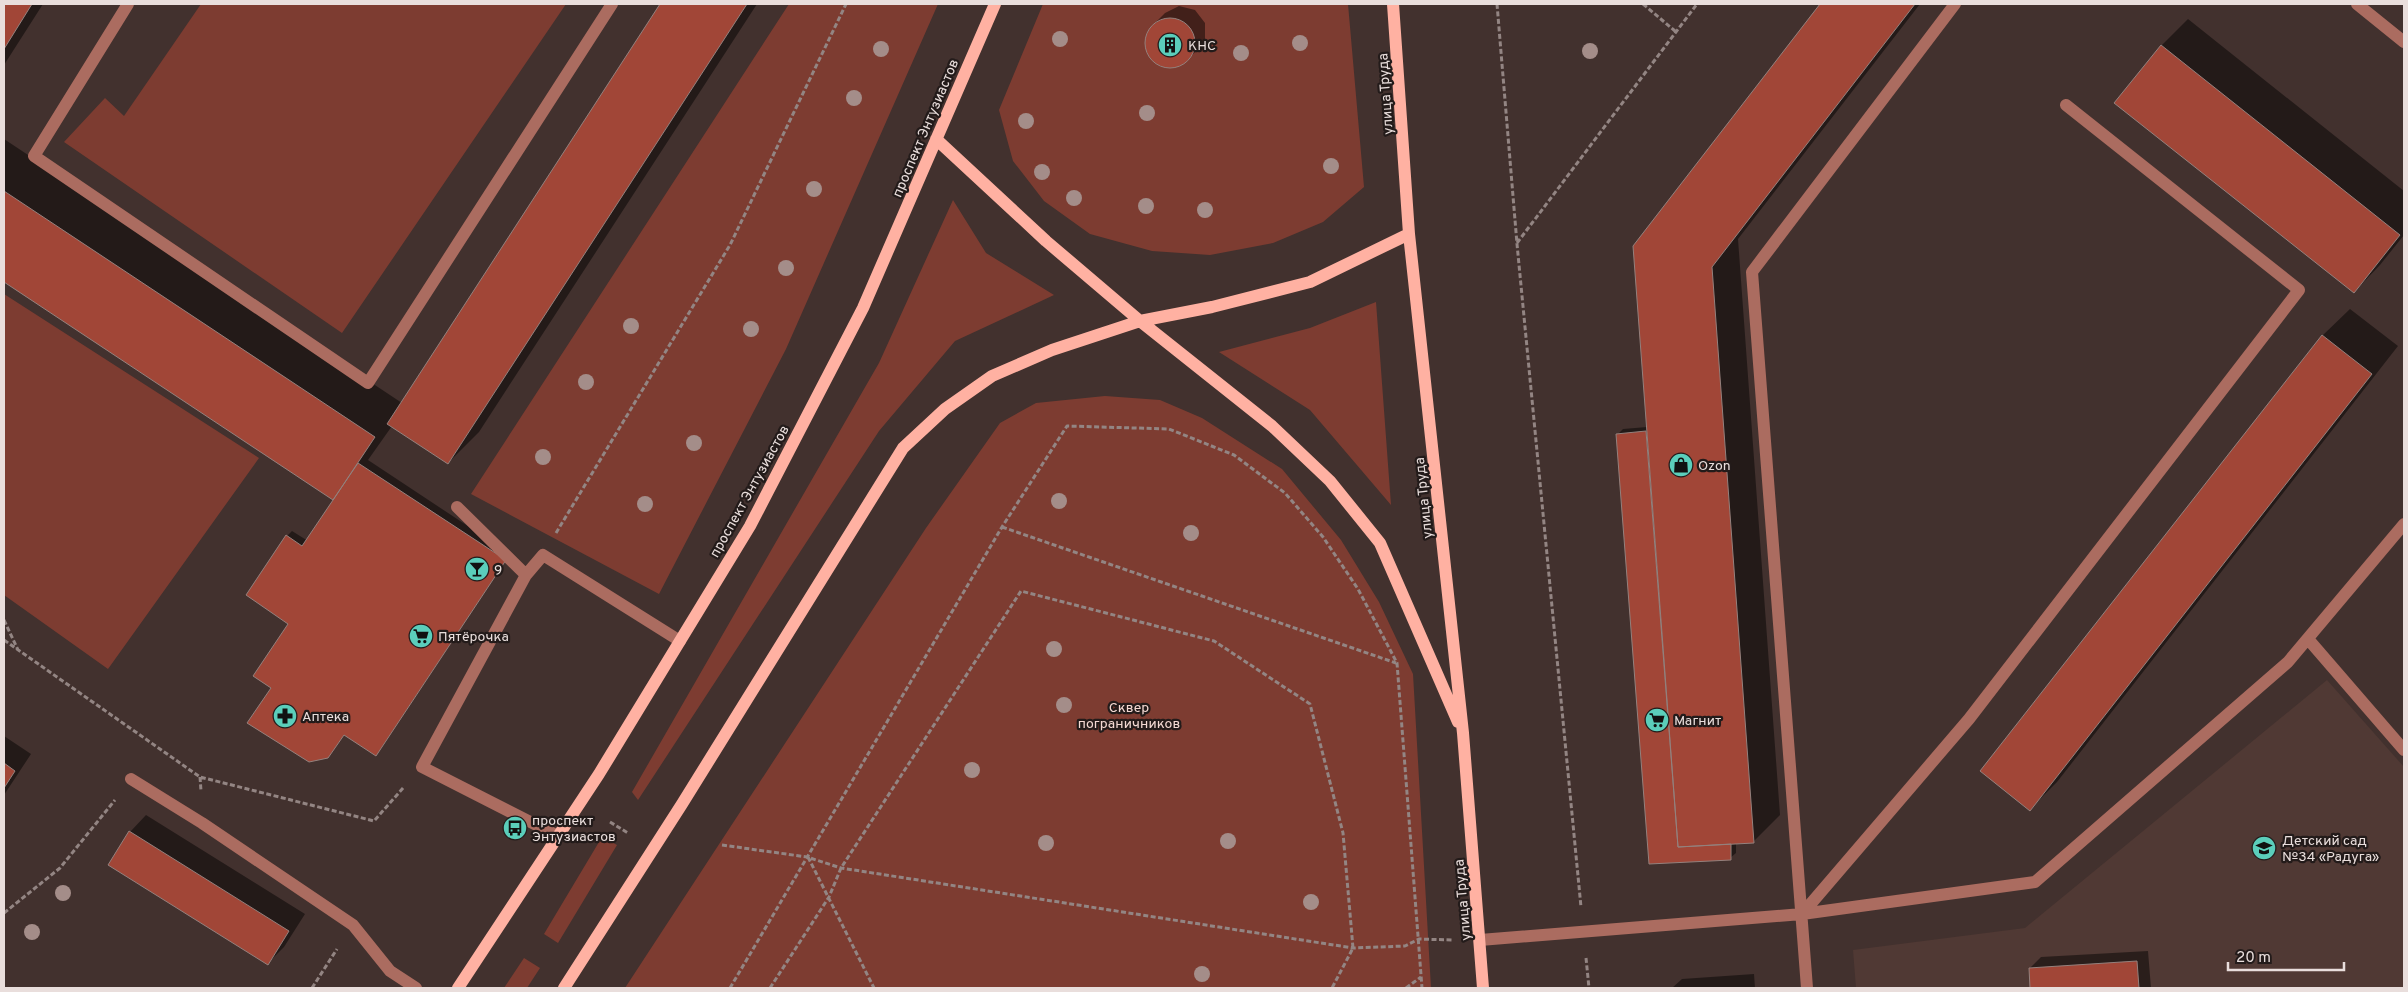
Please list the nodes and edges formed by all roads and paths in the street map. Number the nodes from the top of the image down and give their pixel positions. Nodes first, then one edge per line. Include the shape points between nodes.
1 (128, 4) edge
2 (612, 4) edge
3 (846, 4) edge
4 (996, 4) edge
5 (1393, 4) edge
6 (1497, 4) edge
7 (1643, 4) edge
8 (1697, 4) edge
9 (1954, 4) edge
10 (2357, 4) edge
11 (1675, 31) junction
12 (2404, 42) edge
13 (2066, 106) dead end
14 (936, 139) junction
15 (1410, 234) junction
16 (1516, 244) junction
17 (1140, 321) junction
18 (457, 507) dead end
19 (2404, 524) edge
20 (1002, 527) junction
21 (543, 554) junction
22 (526, 575) junction
23 (4, 620) edge
24 (2308, 639) junction
25 (4, 640) edge
26 (680, 641) junction
27 (19, 650) junction
28 (1396, 663) junction
29 (1463, 733) junction
30 (2404, 750) edge
31 (422, 767) junction
32 (131, 779) joint
33 (610, 822) dead end
34 (628, 833) dead end
35 (558, 836) junction
36 (722, 845) dead end
37 (807, 857) junction
38 (841, 868) junction
39 (829, 897) junction
40 (4, 913) edge
41 (1802, 914) junction
42 (353, 925) junction
43 (1583, 931) junction
44 (1419, 939) junction
45 (1480, 940) junction
46 (1353, 948) junction
47 (1421, 977) junction
48 (312, 988) edge
49 (416, 988) edge
50 (458, 988) edge
51 (564, 988) edge
52 (730, 988) edge
53 (770, 988) edge
54 (874, 988) edge
55 (1332, 988) edge
56 (1406, 988) edge
57 (1422, 988) edge
58 (1483, 988) edge
59 (1588, 988) edge
60 (1807, 988) edge

1 - 2 lane via 34,156 368,383
3 - 21 path via 730,245
4 - 14 main road, проспект Энтузиастов
5 - 15 main road, улица Труда
6 - 16 path
7 - 11 path
8 - 11 path
9 - 41 lane via 1752,272
10 - 12 lane
11 - 16 path
13 - 41 lane via 2299,290 1969,719
14 - 17 main road via 1046,241
14 - 26 main road, проспект Энтузиастов via 863,308 750,526
15 - 17 main road via 1310,282
15 - 29 main road, улица Труда
16 - 43 path
17 - 29 main road via 1272,426 1330,480 1380,543
17 - 51 main road via 1052,350 992,376 945,409 903,448
18 - 22 lane
19 - 24 lane
20 - 28 path
20 - 28 path via 1067,426 1169,429 1234,455 1285,493 1323,537 1358,589
20 - 37 path
21 - 22 lane
21 - 26 lane
22 - 31 lane
23 - 27 path
24 - 30 lane
24 - 41 lane via 2288,662 2034,882
25 - 27 path
26 - 35 main road, проспект Энтузиастов
27 - 31 path via 200,777 374,821
28 - 44 path
29 - 45 main road, улица Труда
31 - 35 lane
32 - 40 path via 60,868
32 - 42 lane
33 - 34 path
35 - 50 main road, проспект Энтузиастов
36 - 37 path
37 - 38 path
37 - 39 path
37 - 52 path
38 - 39 path
38 - 46 path
38 - 46 path via 1021,591 1214,641 1310,704 1343,833
39 - 53 path
39 - 54 path
41 - 43 lane
41 - 60 lane
42 - 48 path
42 - 49 lane via 390,971
43 - 45 lane
43 - 59 path
44 - 45 path
44 - 46 path via 1405,946
44 - 47 path
45 - 58 main road, улица Труда
46 - 55 path
47 - 56 path
47 - 57 path

